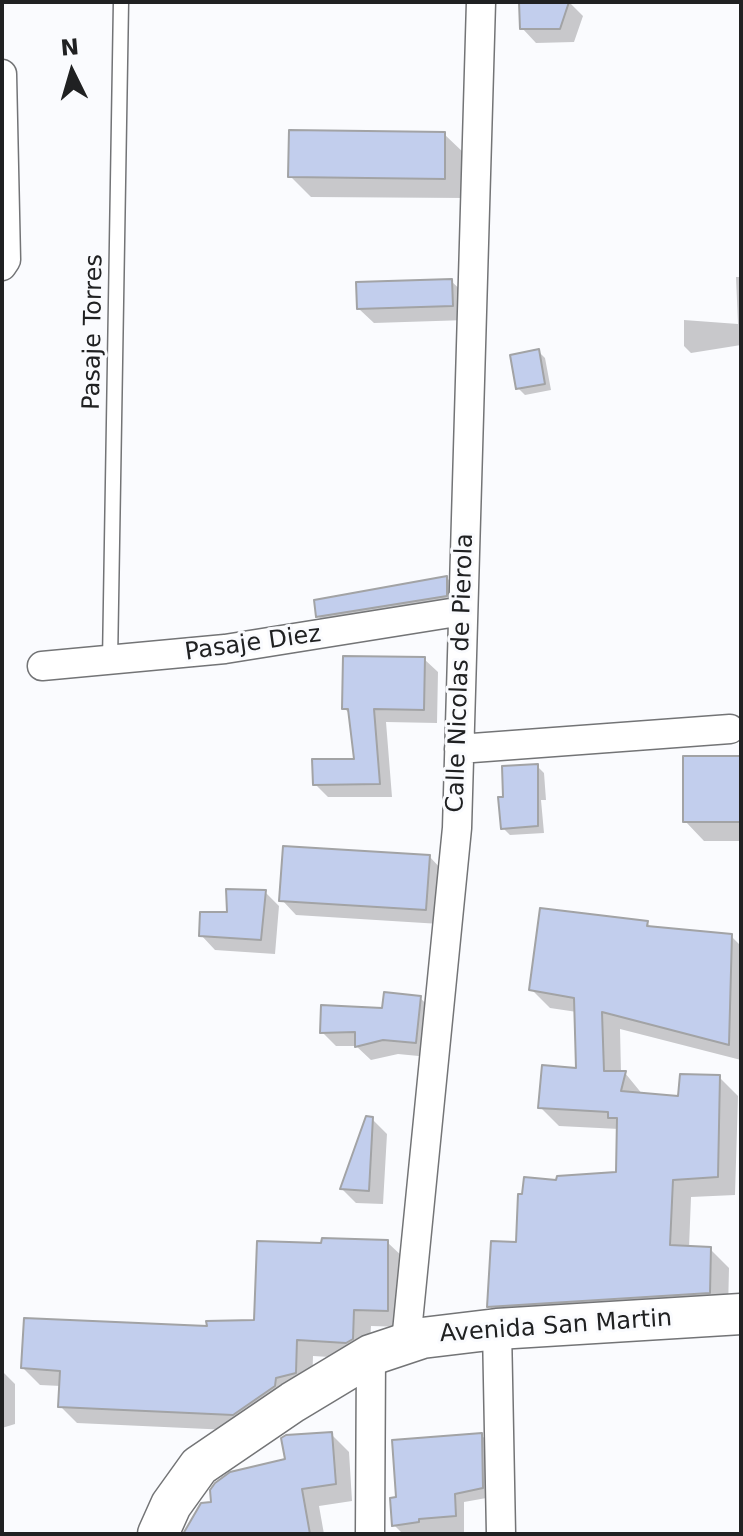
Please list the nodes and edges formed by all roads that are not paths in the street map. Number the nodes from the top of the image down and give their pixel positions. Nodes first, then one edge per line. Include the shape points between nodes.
1 (121, 2) edge
2 (481, 2) edge
3 (2, 74) edge
4 (2, 100) edge
5 (2, 266) edge
6 (463, 611) junction
7 (110, 662) junction
8 (42, 666) dead end
9 (730, 729) dead end
10 (459, 749) junction
11 (741, 1314) edge
12 (497, 1329) junction
13 (388, 1349) junction
14 (158, 1534) edge
15 (370, 1534) edge
16 (501, 1534) edge

1 - 7 lane, Pasaje Torres
2 - 6 street, Calle Nicolas de Pierola
3 - 4 street
4 - 5 street
6 - 7 street, Pasaje Diez
6 - 10 street, Calle Nicolas de Pierola
7 - 8 street, Pasaje Diez
9 - 10 street
10 - 13 street, Calle Nicolas de Pierola via 457,828
11 - 12 street, Avenida San Martin
12 - 13 street, Avenida San Martin
12 - 16 street
13 - 14 street, Avenida San Martin via 293,1402 199,1466
13 - 15 street, Calle Nicolas de Pierola

